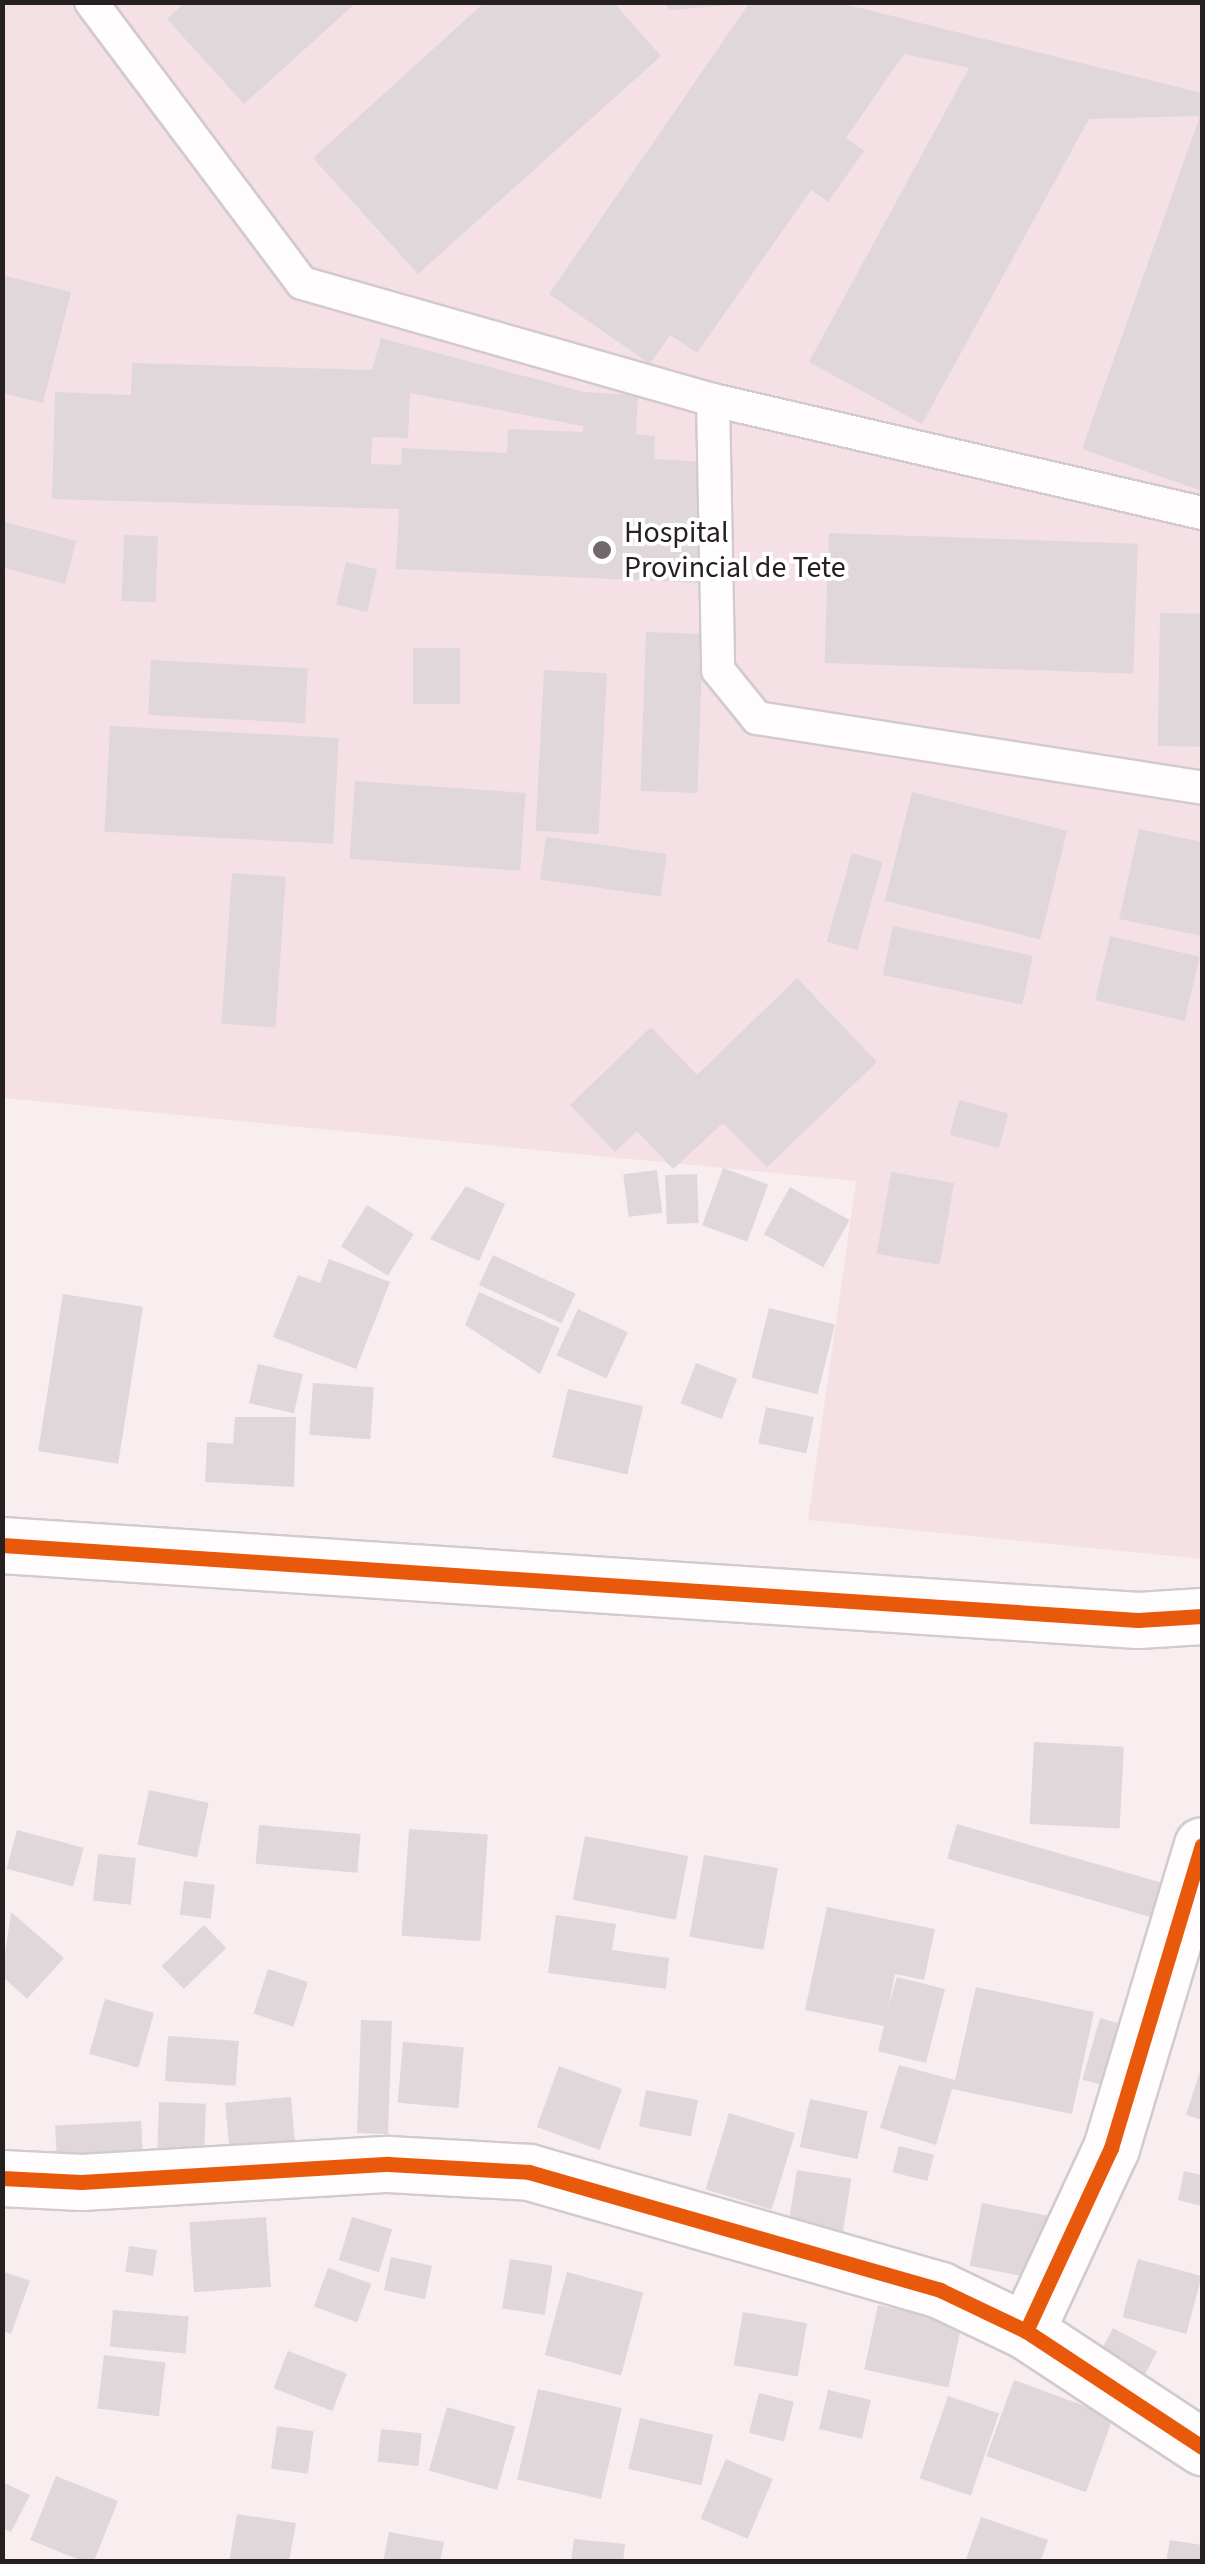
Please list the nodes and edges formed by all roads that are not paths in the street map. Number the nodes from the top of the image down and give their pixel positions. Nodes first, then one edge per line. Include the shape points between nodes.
1 (91, 2) edge
2 (713, 400) junction
3 (1202, 513) edge
4 (1202, 788) edge
5 (2, 1545) edge
6 (1202, 1616) edge
7 (1202, 1845) edge
8 (2, 2178) edge
9 (1026, 2330) junction
10 (1202, 2448) edge

1 - 2 lane via 302,283
2 - 3 lane
2 - 4 lane via 718,670 757,718
5 - 6 street via 1138,1620
7 - 9 street via 1111,2148
8 - 9 street via 82,2182 388,2164 529,2172 878,2266
9 - 10 street

